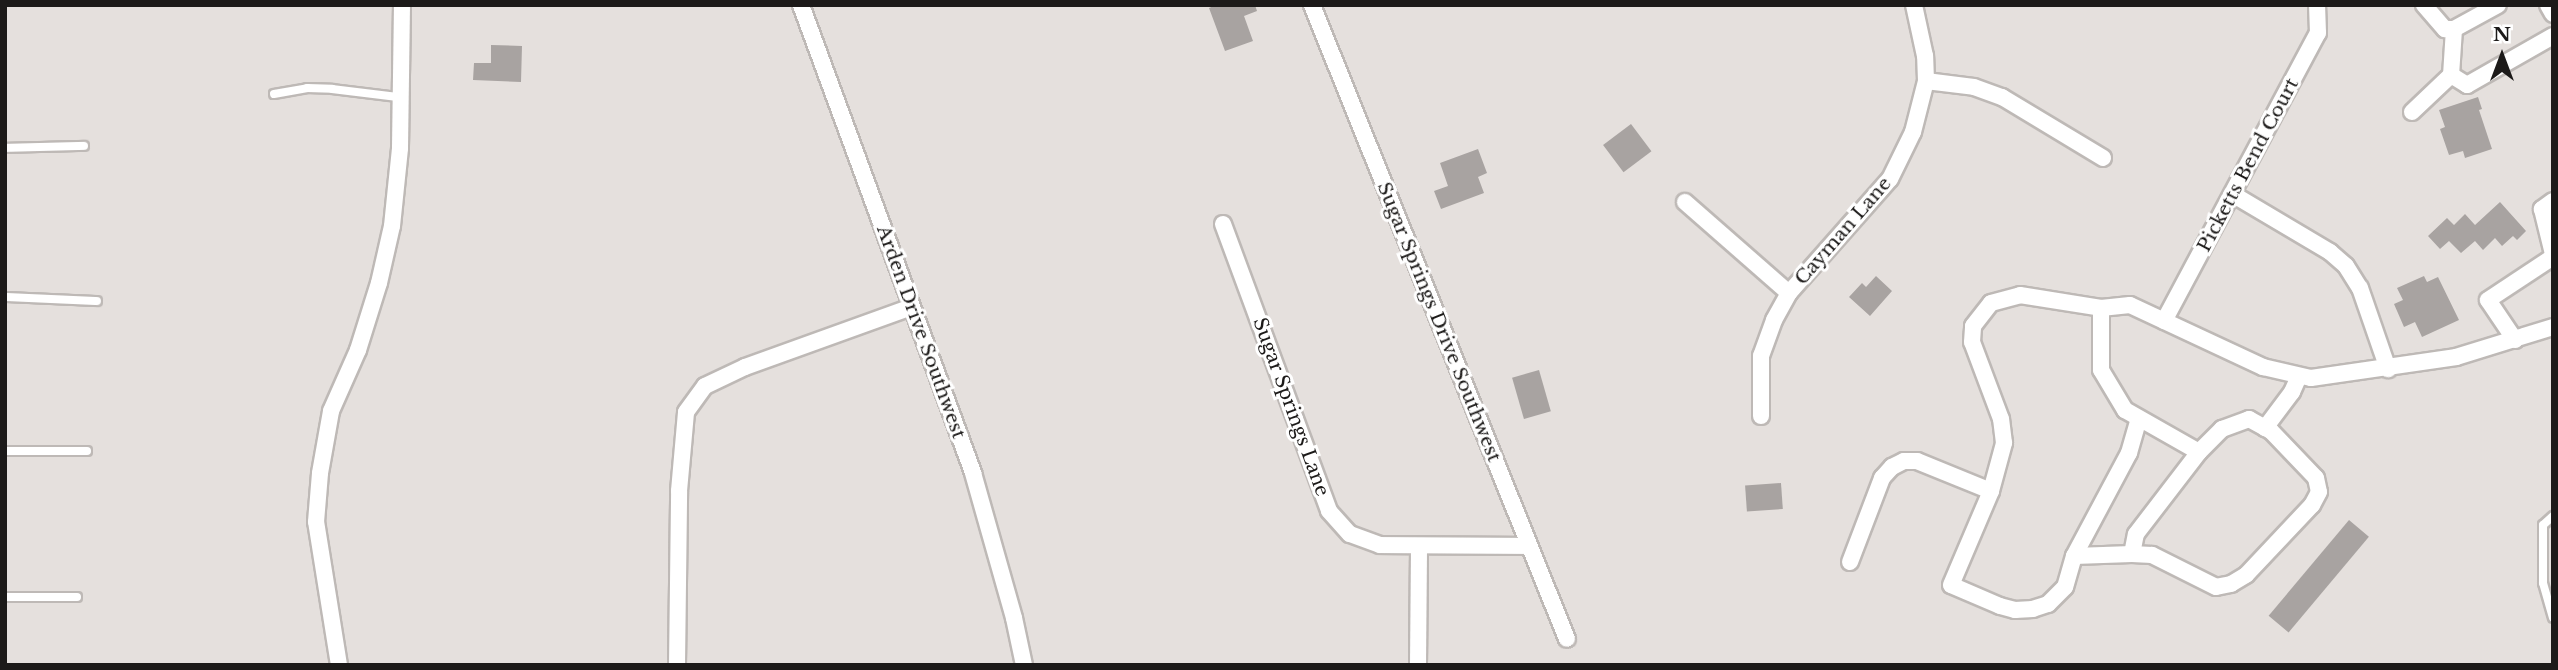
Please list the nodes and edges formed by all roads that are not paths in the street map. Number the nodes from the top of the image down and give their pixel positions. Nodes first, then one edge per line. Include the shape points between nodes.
1 (402, 5) edge
2 (801, 5) edge
3 (1312, 5) edge
4 (1914, 5) edge
5 (2317, 5) edge
6 (2424, 5) edge
7 (2498, 5) edge
8 (2547, 5) edge
9 (2553, 14) edge
10 (2454, 29) junction
11 (2553, 36) edge
12 (2451, 75) junction
13 (1926, 81) junction
14 (275, 94) dead end
15 (398, 97) junction
16 (2412, 112) dead end
17 (84, 146) dead end
18 (5, 148) edge
19 (2103, 158) dead end
20 (2234, 195) junction
21 (2553, 201) edge
22 (1685, 202) dead end
23 (1223, 223) dead end
24 (2553, 255) edge
25 (1789, 293) junction
26 (5, 297) edge
27 (97, 301) dead end
28 (912, 307) junction
29 (2101, 308) junction
30 (2164, 321) junction
31 (2553, 327) edge
32 (2515, 340) junction
33 (2388, 369) junction
34 (2299, 376) junction
35 (1761, 416) dead end
36 (2139, 418) junction
37 (2265, 428) junction
38 (5, 451) edge
39 (87, 451) dead end
40 (2199, 452) junction
41 (1990, 491) junction
42 (2553, 516) edge
43 (1529, 545) junction
44 (1419, 547) junction
45 (2133, 554) junction
46 (2074, 556) junction
47 (1850, 562) dead end
48 (5, 597) edge
49 (77, 597) dead end
50 (2553, 618) edge
51 (1567, 639) dead end
52 (339, 665) edge
53 (677, 665) edge
54 (1024, 665) edge
55 (1418, 665) edge

1 - 15 street
2 - 28 street, Arden Drive Southwest
3 - 43 street, Sugar Springs Drive Southwest
4 - 13 street, Cayman Lane
5 - 20 street, Picketts Bend Court via 2318,33
6 - 10 street via 2445,29
7 - 10 street
8 - 9 street
10 - 12 street
11 - 12 street via 2467,85
12 - 16 street
13 - 19 street via 1974,87 2002,97
13 - 25 street, Cayman Lane via 1913,132 1890,179
14 - 15 lane via 307,88
15 - 52 street via 400,148 392,226 371,310 331,411 320,472 316,522
17 - 18 lane
20 - 30 street, Picketts Bend Court
20 - 33 street via 2346,266 2360,288
21 - 24 street via 2542,209
22 - 25 street
23 - 44 street, Sugar Springs Lane via 1329,510 1350,534 1380,545
24 - 32 street via 2488,300
25 - 35 street, Cayman Lane via 1767,335 1762,356
26 - 27 lane
28 - 53 street via 745,367 705,386 686,412 679,491
28 - 54 street, Arden Drive Southwest via 973,473
29 - 30 street via 2130,305
29 - 36 street via 2101,370 2125,410
29 - 41 street via 2021,295 2006,297 1990,303 1973,326 1972,342 2001,419 2004,443
30 - 34 street via 2263,367
31 - 32 street
32 - 33 street
33 - 34 street
34 - 37 street
36 - 40 street
36 - 46 street via 2129,453
37 - 40 street via 2249,419 2222,429
37 - 45 street via 2316,478 2319,492 2246,575 2216,587 2152,555
38 - 39 lane
40 - 45 street via 2136,534
41 - 46 street via 1951,585 2000,606 2033,609 2048,604 2065,587
41 - 47 street via 1917,461 1904,461 1882,478
42 - 50 lane via 2543,525 2543,583
43 - 44 street, Sugar Springs Lane
43 - 51 street, Sugar Springs Drive Southwest
44 - 55 street
45 - 46 street
48 - 49 lane

